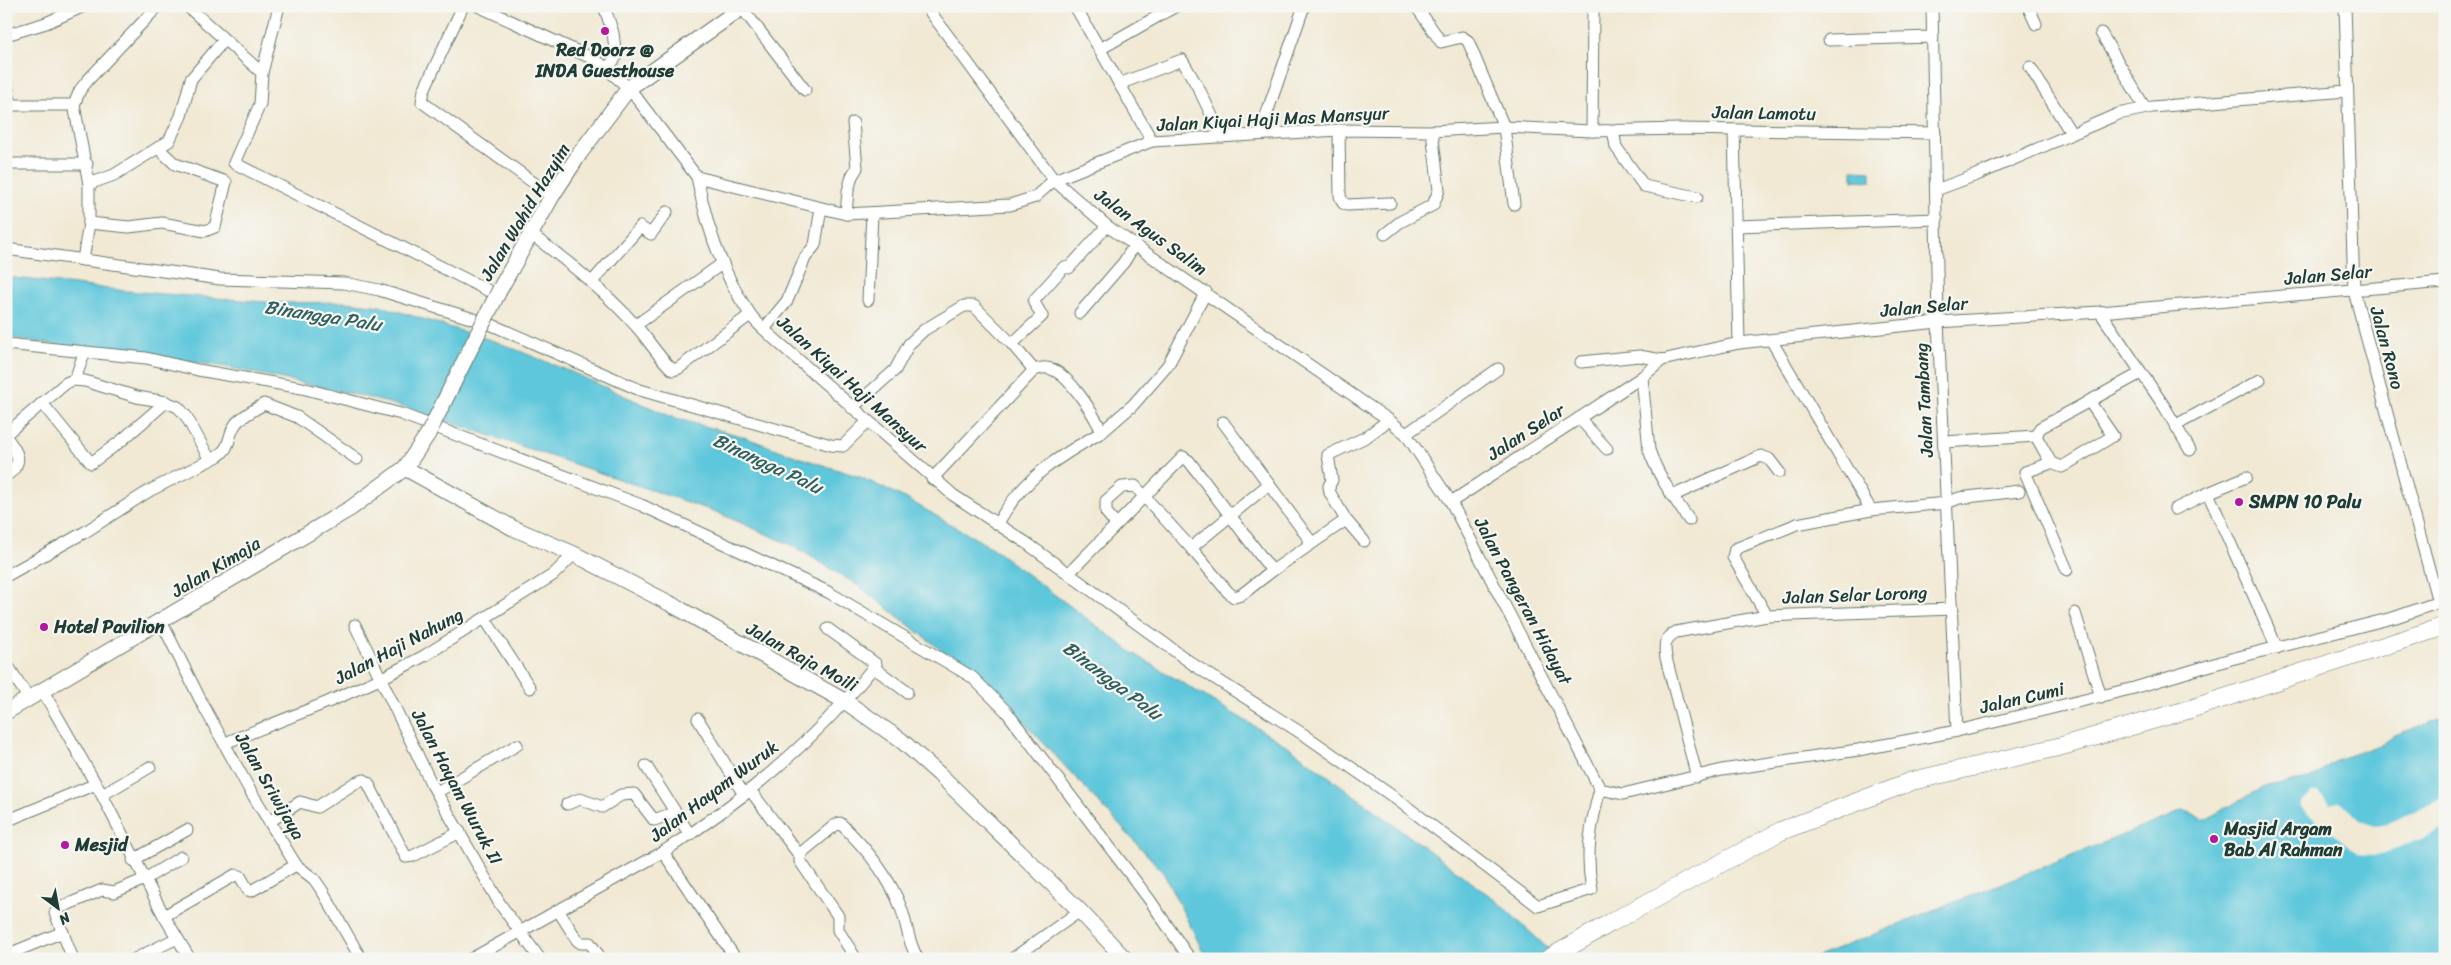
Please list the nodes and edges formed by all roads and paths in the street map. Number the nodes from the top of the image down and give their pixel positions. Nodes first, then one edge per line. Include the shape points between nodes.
1 (84, 6) edge
2 (158, 6) edge
3 (187, 6) edge
4 (279, 6) edge
5 (464, 6) edge
6 (478, 6) edge
7 (604, 6) edge
8 (926, 6) edge
9 (1076, 6) edge
10 (1176, 6) edge
11 (1304, 6) edge
12 (1416, 6) edge
13 (1593, 6) edge
14 (1932, 6) edge
15 (2028, 6) edge
16 (2345, 6) edge
17 (743, 7) edge
18 (2036, 24) dead end
19 (2101, 33) dead end
20 (6, 35) edge
21 (1933, 36) junction
22 (224, 40) junction
23 (1829, 40) dead end
24 (1100, 49) junction
25 (2030, 67) dead end
26 (608, 68) junction
27 (262, 73) junction
28 (6, 81) edge
29 (1119, 84) junction
30 (630, 88) junction
31 (805, 90) dead end
32 (2346, 91) junction
33 (74, 105) junction
34 (2145, 108) junction
35 (853, 123) dead end
36 (1504, 127) junction
37 (1339, 130) junction
38 (1613, 130) junction
39 (1734, 130) junction
40 (1432, 131) junction
41 (1592, 131) junction
42 (1260, 133) junction
43 (2071, 133) junction
44 (1935, 134) junction
45 (1222, 138) junction
46 (1152, 141) junction
47 (158, 148) junction
48 (234, 163) junction
49 (6, 164) edge
50 (87, 164) junction
51 (697, 177) junction
52 (1054, 180) junction
53 (226, 182) junction
54 (89, 184) junction
55 (1936, 190) junction
56 (552, 196) junction
57 (1697, 197) dead end
58 (1390, 203) dead end
59 (1514, 204) dead end
60 (822, 208) junction
61 (667, 212) dead end
62 (848, 214) junction
63 (868, 215) junction
64 (1936, 219) junction
65 (89, 223) junction
66 (1107, 226) junction
67 (1737, 226) junction
68 (1385, 234) dead end
69 (532, 235) junction
70 (1135, 244) junction
71 (6, 249) edge
72 (83, 260) junction
73 (723, 263) junction
74 (592, 282) junction
75 (2445, 282) edge
76 (2354, 291) junction
77 (499, 292) junction
78 (1206, 292) junction
79 (868, 300) dead end
80 (2100, 312) junction
81 (1080, 313) dead end
82 (750, 315) junction
83 (1938, 322) junction
84 (636, 325) junction
85 (764, 329) junction
86 (1771, 340) junction
87 (1739, 343) junction
88 (6, 344) edge
89 (1012, 344) junction
90 (84, 352) junction
91 (1662, 360) junction
92 (1581, 362) dead end
93 (1498, 369) dead end
94 (1034, 370) junction
95 (2142, 373) junction
96 (1642, 377) junction
97 (75, 380) junction
98 (2260, 380) dead end
99 (2089, 401) junction
100 (166, 402) junction
101 (42, 403) junction
102 (852, 408) junction
103 (1579, 418) junction
104 (1389, 420) junction
105 (867, 422) junction
106 (1223, 422) dead end
107 (2176, 425) junction
108 (1102, 432) junction
109 (428, 434) joint
110 (1406, 434) junction
111 (6, 435) edge
112 (2036, 436) junction
113 (1944, 442) junction
114 (1607, 448) dead end
115 (2190, 450) dead end
116 (357, 459) dead end
117 (210, 460) junction
118 (2051, 464) junction
119 (405, 468) junction
120 (1779, 472) dead end
121 (6, 476) edge
122 (932, 478) junction
123 (2246, 478) dead end
124 (1269, 484) junction
125 (2020, 491) dead end
126 (2208, 493) junction
127 (1145, 494) junction
128 (1672, 496) junction
129 (1451, 502) junction
130 (1947, 503) junction
131 (2175, 509) dead end
132 (1870, 510) junction
133 (1230, 516) junction
134 (1346, 520) junction
135 (1689, 520) dead end
136 (998, 523) junction
137 (1116, 524) junction
138 (1364, 541) dead end
139 (1312, 543) junction
140 (1191, 548) junction
141 (574, 554) junction
142 (2067, 570) dead end
143 (1272, 571) junction
144 (1069, 573) junction
145 (6, 576) edge
146 (2442, 601) edge
147 (1953, 608) junction
148 (2076, 613) dead end
149 (1767, 616) junction
150 (485, 619) junction
151 (161, 621) junction
152 (355, 625) dead end
153 (2445, 626) edge
154 (828, 629) dead end
155 (2277, 648) junction
156 (6, 663) edge
157 (874, 667) junction
158 (382, 678) junction
159 (530, 688) dead end
160 (43, 691) junction
161 (907, 692) dead end
162 (2101, 696) junction
163 (29, 699) junction
164 (846, 702) junction
165 (6, 712) edge
166 (698, 719) dead end
167 (1957, 731) junction
168 (225, 743) junction
169 (517, 745) dead end
170 (646, 766) dead end
171 (150, 767) dead end
172 (1696, 777) junction
173 (96, 784) junction
174 (1600, 789) junction
175 (437, 792) junction
176 (747, 793) junction
177 (102, 795) junction
178 (566, 804) dead end
179 (676, 812) junction
180 (6, 821) edge
181 (269, 822) junction
182 (187, 830) dead end
183 (460, 832) junction
184 (690, 835) junction
185 (663, 852) junction
186 (800, 856) junction
187 (181, 858) dead end
188 (133, 860) junction
189 (296, 865) junction
190 (145, 879) junction
191 (558, 910) junction
192 (1080, 911) junction
193 (164, 916) junction
194 (63, 932) junction
195 (520, 932) junction
196 (177, 938) junction
197 (11, 953) dead end
198 (73, 959) edge
199 (135, 959) edge
200 (190, 959) edge
201 (361, 959) edge
202 (471, 959) edge
203 (540, 959) edge
204 (601, 959) edge
205 (736, 959) edge
206 (856, 959) edge
207 (918, 959) edge
208 (1012, 959) edge
209 (1125, 959) edge
210 (1190, 959) edge
211 (1548, 959) edge

1 - 20 street via 46,23
2 - 33 street via 88,80
3 - 22 street
4 - 27 street
5 - 56 street via 421,98 422,102
6 - 26 street
7 - 26 street via 616,57
8 - 52 street, Jalan Agus Salim
9 - 24 street
10 - 24 street
11 - 42 street
12 - 36 street via 1441,42 1462,37 1468,41
13 - 41 street
14 - 21 street, Jalan Tambang
15 - 18 street
16 - 32 street, Jalan Rono
17 - 30 street, Jalan Wahid Hazyim
17 - 31 street
19 - 34 street
21 - 23 street
21 - 44 street, Jalan Tambang
22 - 27 street
22 - 47 street via 191,79 178,125 169,141
24 - 29 street
25 - 43 street
26 - 30 street
27 - 48 street via 260,104
28 - 33 street via 11,105
29 - 45 street via 1182,60
29 - 46 street
30 - 51 street
30 - 56 street, Jalan Wahid Hazyim
32 - 34 street
32 - 76 street, Jalan Rono
33 - 50 street
34 - 43 street via 2118,114
35 - 62 street via 858,168 848,192
36 - 40 street, Jalan Kiyai Haji Mas Mansyur
36 - 41 street, Jalan Kiyai Haji Mas Mansyur
36 - 59 street
37 - 40 street, Jalan Kiyai Haji Mas Mansyur
37 - 42 street, Jalan Kiyai Haji Mas Mansyur
37 - 58 street via 1342,203
38 - 39 street, Jalan Lamotu
38 - 41 street, Jalan Lamotu
38 - 57 street via 1616,147 1644,186
39 - 44 street, Jalan Lamotu
39 - 67 street
40 - 68 street via 1439,190 1436,200
42 - 45 street, Jalan Kiyai Haji Mas Mansyur
43 - 55 street
44 - 55 street, Jalan Tambang
45 - 46 street, Jalan Kiyai Haji Mas Mansyur
46 - 52 street, Jalan Kiyai Haji Mas Mansyur
47 - 53 street via 175,164
47 - 54 street via 114,175
48 - 53 street
48 - 77 street
49 - 50 street
50 - 54 street
51 - 60 street, Jalan Kiyai Haji Mas Mansyur
51 - 73 street, Jalan Kiyai Haji Mansyur via 705,216
52 - 63 street, Jalan Kiyai Haji Mas Mansyur via 1035,196 1010,205
52 - 66 street, Jalan Agus Salim
53 - 65 street via 215,227 209,230 162,223 129,227
54 - 65 street
55 - 64 street, Jalan Tambang
56 - 69 street, Jalan Wahid Hazyim
60 - 62 street, Jalan Kiyai Haji Mas Mansyur
60 - 85 street via 815,244 805,258 788,302
61 - 74 street via 651,234 640,227
62 - 63 street, Jalan Kiyai Haji Mas Mansyur
63 - 79 street
64 - 67 street
64 - 83 street, Jalan Tambang
65 - 72 street
66 - 70 street, Jalan Agus Salim
66 - 89 street via 1035,299 1042,316
67 - 87 street
69 - 74 street
69 - 77 street, Jalan Wahid Hazyim
70 - 78 street, Jalan Agus Salim
70 - 81 street via 1124,262
71 - 72 street
72 - 105 street via 220,279 344,283 379,290 490,324 640,390 838,447 847,443
73 - 82 street, Jalan Kiyai Haji Mansyur
73 - 84 street
74 - 84 street
75 - 76 street, Jalan Selar
76 - 80 street, Jalan Selar
76 - 146 street, Jalan Rono
77 - 109 street, Jalan Wahid Hazyim, bridge
78 - 104 street, Jalan Agus Salim
78 - 108 street via 1168,366 1133,405
80 - 83 street, Jalan Selar
80 - 95 street
82 - 84 street via 676,370 666,364
82 - 85 street, Jalan Kiyai Haji Mansyur
83 - 86 street, Jalan Selar
83 - 113 street, Jalan Tambang
85 - 102 street, Jalan Kiyai Haji Mansyur
86 - 87 street, Jalan Selar
86 - 132 street
87 - 91 street, Jalan Selar
88 - 90 street
89 - 94 street
89 - 102 street via 974,306 964,306 946,315 909,344 895,370
90 - 97 street
90 - 210 street via 146,358 250,377 330,394 401,414 632,502 828,592 972,677 1006,711 1149,899
91 - 92 street via 1640,356
91 - 96 street, Jalan Selar
93 - 110 street
94 - 108 street via 1046,368 1059,374 1083,398
94 - 122 street, Jalan Kiyai Haji Mansyur
95 - 99 street
95 - 107 street
96 - 103 street, Jalan Selar
96 - 128 street via 1649,450 1657,474
97 - 100 street
97 - 101 street via 66,383
98 - 107 street
99 - 112 street via 2040,428
99 - 118 street via 2113,436 2062,467
100 - 101 street via 90,463
100 - 117 street via 178,407 186,416
101 - 111 street
102 - 105 street, Jalan Kiyai Haji Mansyur
103 - 114 street
103 - 129 street, Jalan Selar
104 - 110 street, Jalan Agus Salim
104 - 134 street via 1366,437 1328,455 1332,480 1329,489
105 - 122 street, Jalan Kiyai Haji Mansyur
106 - 124 street
107 - 115 street
108 - 136 street via 1054,460 1024,485
109 - 119 street, Jalan Kimaja
110 - 129 street, Jalan Pangeran Hidayat
111 - 121 street via 19,460 17,467
112 - 113 street
112 - 118 street
113 - 130 street, Jalan Tambang
116 - 117 street via 298,417 266,404 238,422 225,452
117 - 145 street via 149,491 85,532
118 - 142 street via 2025,472
119 - 141 street, Jalan Raja Moili via 513,528
119 - 151 street, Jalan Kimaja via 351,508
120 - 128 street via 1769,459 1761,456
122 - 136 street via 967,505
123 - 126 street
124 - 133 street
124 - 139 street
125 - 130 street, Jalan Selar Lorong via 1959,498
126 - 131 street
126 - 155 street
127 - 133 street via 1178,460 1185,457
127 - 137 street
127 - 137 street via 1130,485 1111,496 1105,509
127 - 140 street
128 - 135 street
129 - 174 street, Jalan Pangeran Hidayat
130 - 132 street, Jalan Selar Lorong
130 - 147 street, Jalan Tambang
132 - 149 street, Jalan Selar Lorong via 1798,524 1735,549 1733,557
133 - 140 street
133 - 143 street
134 - 138 street
134 - 139 street
136 - 144 street
137 - 144 street
139 - 143 street
140 - 143 street via 1234,596
141 - 150 street, Jalan Haji Nahung via 553,575
141 - 164 street, Jalan Raja Moili
144 - 174 street via 1194,665 1306,736 1395,798 1538,906 1592,889 1588,844
146 - 155 street, Jalan Cumi via 2396,617
147 - 149 street, Jalan Selar Lorong
147 - 167 street, Jalan Tambang via 1952,668
148 - 162 street
149 - 172 street via 1676,632 1665,643 1668,668
150 - 158 street, Jalan Haji Nahung
150 - 159 street
151 - 160 street, Jalan Kimaja
151 - 168 street, Jalan Sriwijaya
152 - 158 street, Jalan Hayam Wuruk II
153 - 211 main road via 2187,710 2062,746 1912,782 1782,831 1610,922
154 - 157 street via 876,664
155 - 162 street, Jalan Cumi
156 - 163 street
157 - 161 street
157 - 164 street, Jalan Hayam Wuruk
158 - 168 street, Jalan Haji Nahung
158 - 175 street, Jalan Hayam Wuruk II
160 - 163 street, Jalan Kimaja
160 - 173 street
162 - 167 street, Jalan Cumi
163 - 165 street, Jalan Kimaja
164 - 176 street, Jalan Hayam Wuruk
164 - 192 street, Jalan Raja Moili via 920,756
166 - 176 street
167 - 172 street, Jalan Cumi
168 - 181 street, Jalan Sriwijaya
169 - 175 street
170 - 179 street
171 - 177 street
172 - 174 street, Jalan Cumi via 1624,794
173 - 177 street
173 - 180 street
175 - 183 street, Jalan Hayam Wuruk II
176 - 184 street, Jalan Hayam Wuruk
176 - 186 street
177 - 188 street
178 - 179 street via 580,799 602,807 621,795 634,794 654,820
179 - 184 street
181 - 183 street via 300,802 317,807 364,780 406,857
181 - 189 street, Jalan Sriwijaya
182 - 188 street
183 - 195 street, Jalan Hayam Wuruk II via 500,904
184 - 185 street, Jalan Hayam Wuruk
185 - 191 street, Jalan Hayam Wuruk
185 - 205 street
186 - 206 street via 802,866 838,916 838,930
186 - 207 street via 840,823 892,887 902,910 909,943
187 - 190 street
188 - 190 street
189 - 193 street via 251,891 236,874
189 - 201 street, Jalan Sriwijaya via 314,879 323,892
190 - 193 street
190 - 194 street via 114,892 102,890 60,906 55,913
191 - 195 street, Jalan Hayam Wuruk
191 - 204 street via 577,940 590,942
192 - 208 street
192 - 209 street, Jalan Raja Moili
193 - 196 street
194 - 197 street
194 - 198 street
195 - 202 street, Jalan Hayam Wuruk
195 - 203 street, Jalan Hayam Wuruk II
196 - 199 street
196 - 200 street

